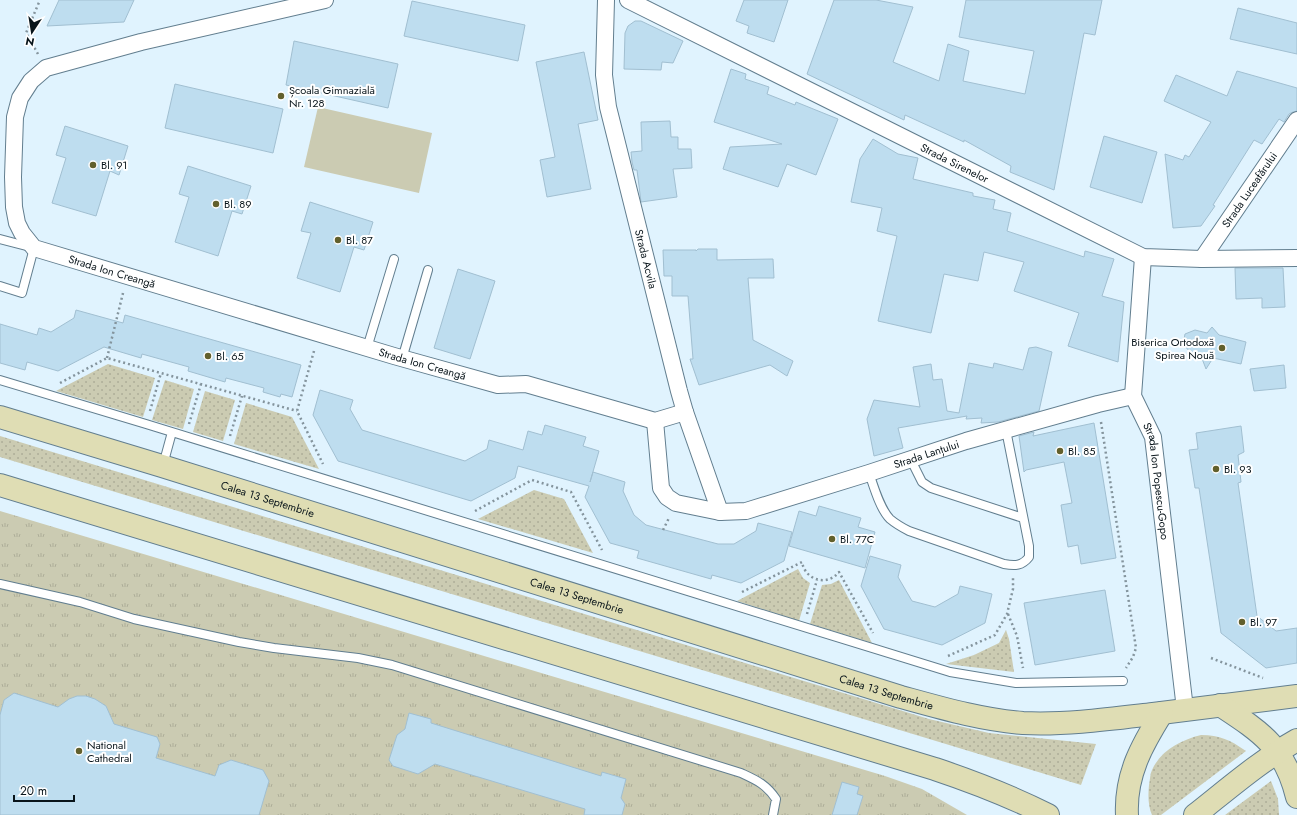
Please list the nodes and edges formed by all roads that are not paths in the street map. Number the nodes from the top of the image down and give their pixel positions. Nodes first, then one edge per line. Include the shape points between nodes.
1 (325, 0) edge
2 (606, 0) edge
3 (628, 0) edge
4 (1297, 120) edge
5 (0, 239) edge
6 (34, 248) junction
7 (1143, 257) junction
8 (1297, 258) edge
9 (394, 259) dead end
10 (1202, 259) junction
11 (428, 270) dead end
12 (0, 286) edge
13 (368, 348) junction
14 (402, 358) junction
15 (0, 380) edge
16 (1133, 396) junction
17 (685, 412) junction
18 (0, 417) edge
19 (655, 421) junction
20 (1006, 430) junction
21 (172, 432) junction
22 (911, 460) junction
23 (162, 466) junction
24 (869, 473) junction
25 (0, 485) edge
26 (720, 512) junction
27 (1023, 518) junction
28 (0, 584) edge
29 (1123, 681) road end
30 (1297, 696) edge
31 (1220, 705) junction
32 (1185, 709) junction
33 (1162, 712) junction
34 (1297, 740) edge
35 (1278, 751) junction
36 (990, 789) junction
37 (1297, 797) edge
38 (773, 815) edge
39 (1011, 815) edge
40 (1048, 815) edge
41 (1127, 815) edge
42 (1195, 815) edge

1 - 6 street via 141,42 46,68 31,81 20,98 15,117 12,177 14,207 17,223
2 - 17 street, Strada Acvila via 604,76 608,107
3 - 7 street, Strada Sirenelor
4 - 10 street, Strada Luceafărului
5 - 6 lane
6 - 12 lane via 22,293
6 - 13 street, Strada Ion Creangă
7 - 10 street, Strada Sirenelor
7 - 16 street
8 - 10 street, Strada Sirenelor
9 - 13 lane
11 - 14 lane
13 - 14 street, Strada Ion Creangă
14 - 19 street, Strada Ion Creangă via 498,385 526,384
15 - 21 lane
16 - 20 street, Strada Lanțului
16 - 32 street, Strada Ion Popescu-Gopo via 1154,437
17 - 19 street
17 - 26 street, Strada Acvila
18 - 23 main road, Calea 13 Septembrie
19 - 26 street via 661,488 667,497 676,503
20 - 22 street, Strada Lanțului
20 - 27 lane
21 - 23 lane
21 - 29 lane via 950,672 1016,683
22 - 24 street, Strada Lanțului
22 - 27 lane via 922,482 931,488
23 - 33 main road, Calea 13 Septembrie via 901,697 944,708 990,718 1049,724
24 - 26 street, Strada Lanțului via 746,511
24 - 27 lane via 881,503 890,518 898,525 1004,564 1025,562 1029,557
25 - 36 main road via 882,752
28 - 38 lane via 80,602 134,619 239,642 392,665 741,773 770,790 776,799
30 - 31 main road
31 - 32 main road, Calea 13 Septembrie
31 - 35 main road via 1248,723
32 - 33 main road, Calea 13 Septembrie
33 - 41 main road via 1134,766 1129,782
34 - 35 main road
35 - 37 main road via 1293,782
35 - 42 main road
36 - 39 main road
36 - 40 main road

